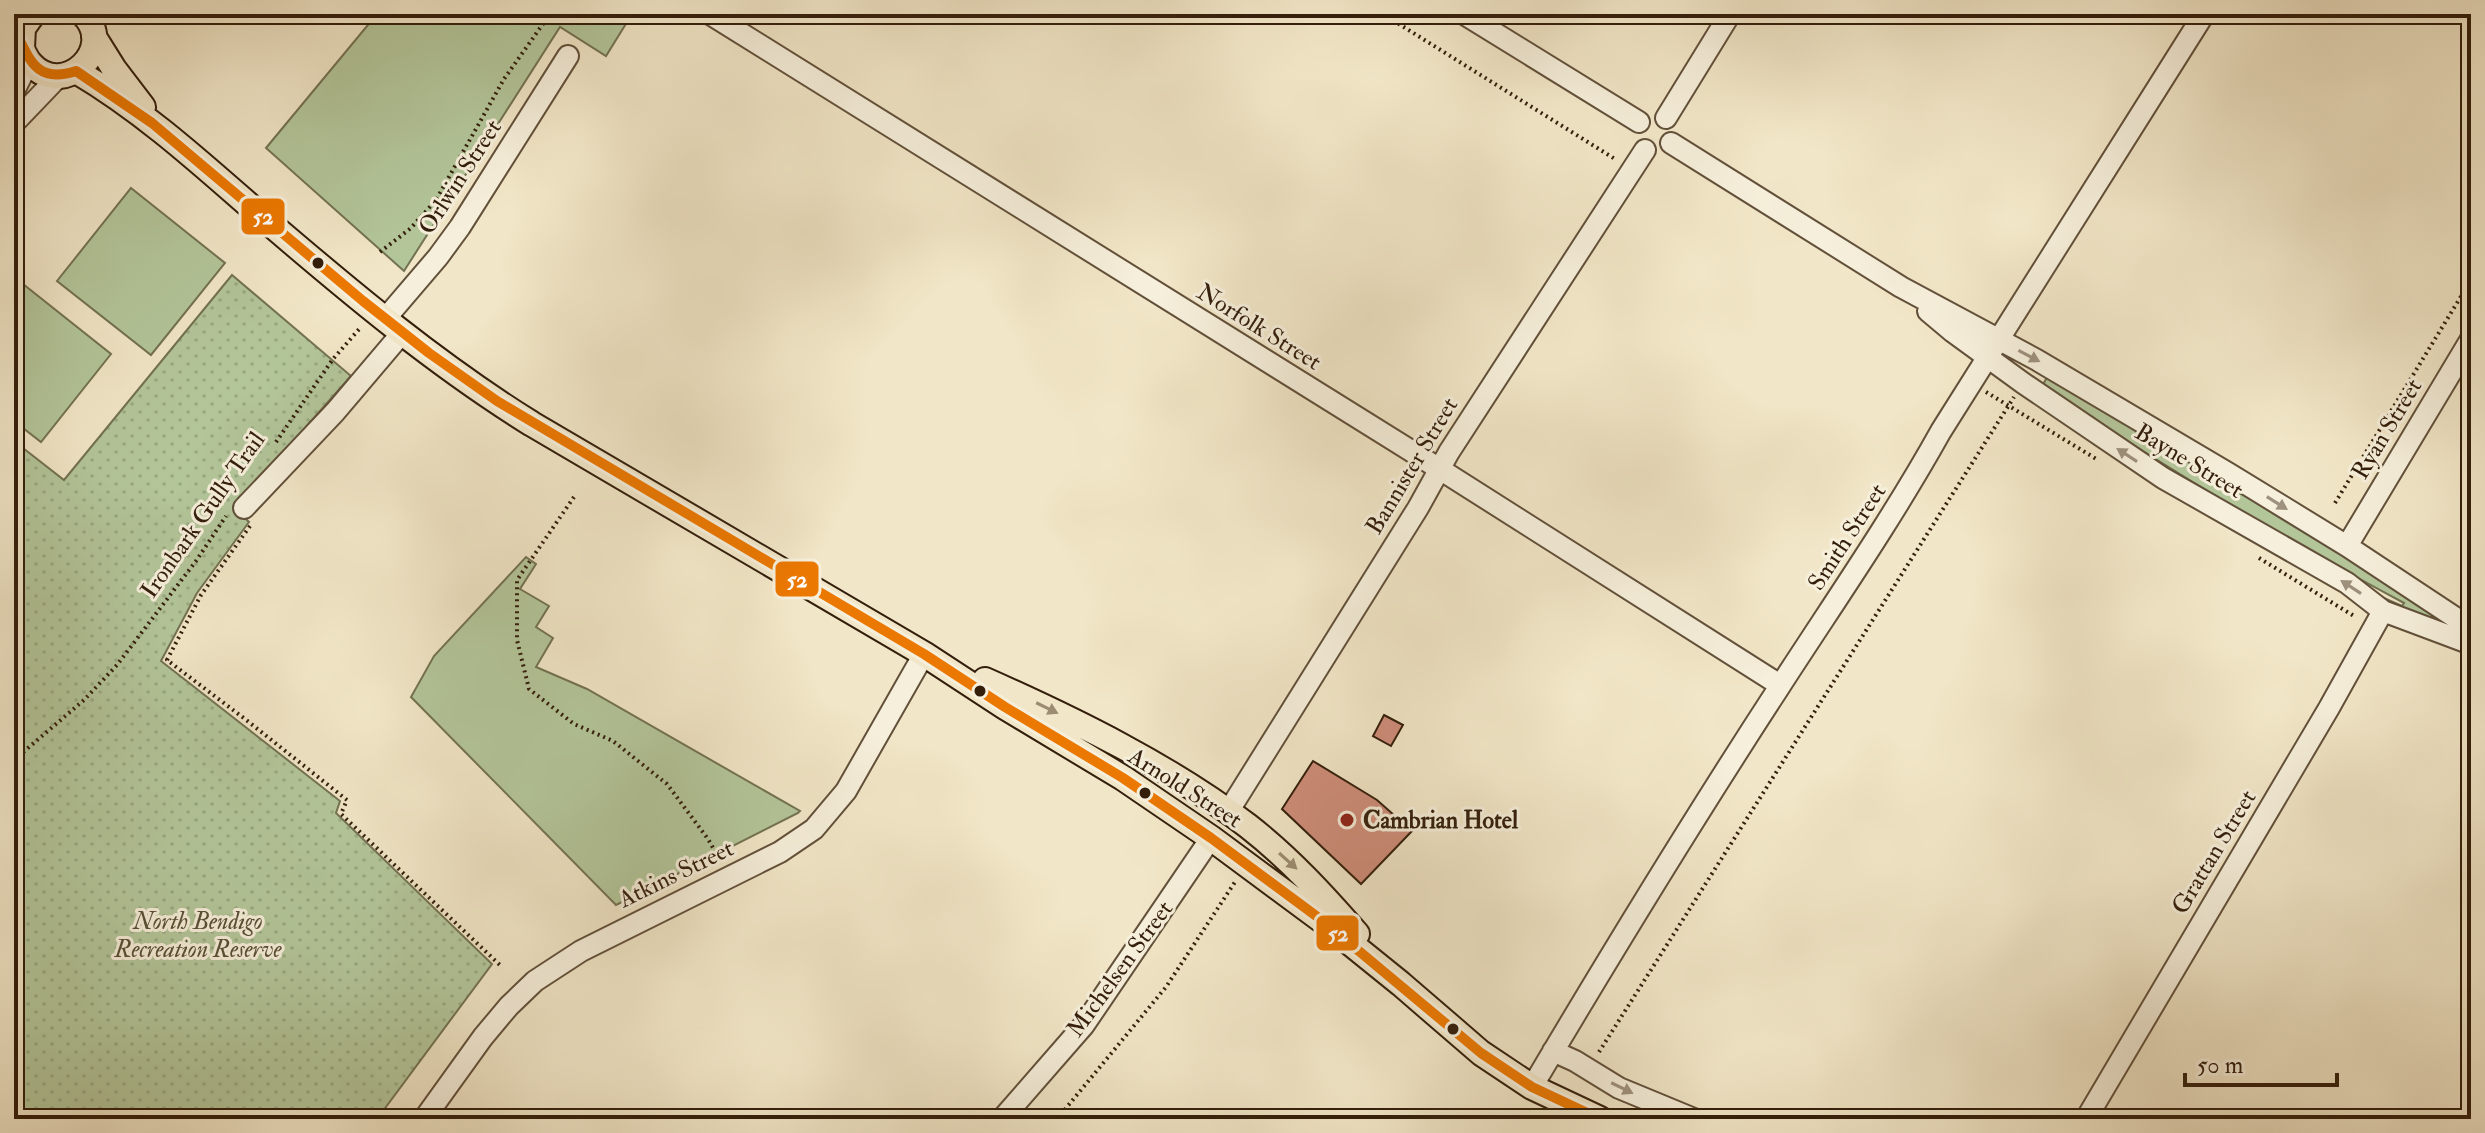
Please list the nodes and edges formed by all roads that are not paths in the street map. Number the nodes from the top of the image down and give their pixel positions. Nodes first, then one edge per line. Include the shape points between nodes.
1 (33, 14) edge
2 (710, 14) edge
3 (1730, 14) edge
4 (2204, 14) edge
5 (1472, 16) edge
6 (91, 24) edge
7 (21, 45) edge
8 (568, 56) dead end
9 (67, 74) junction
10 (14, 91) edge
11 (1666, 118) junction
12 (1639, 122) junction
13 (14, 123) edge
14 (160, 127) junction
15 (1671, 143) junction
16 (1645, 150) junction
17 (388, 321) junction
18 (2471, 339) edge
19 (1994, 349) junction
20 (1439, 469) junction
21 (242, 514) road end
22 (2347, 546) junction
23 (2383, 611) junction
24 (2471, 628) edge
25 (2471, 644) edge
26 (924, 654) junction
27 (1780, 685) junction
28 (1228, 812) junction
29 (1211, 838) junction
30 (1401, 984) junction
31 (1553, 1051) junction
32 (1532, 1087) junction
33 (424, 1119) edge
34 (1002, 1119) edge
35 (1600, 1119) edge
36 (1694, 1119) edge
37 (2086, 1119) edge

1 - 7 main road via 23,28
2 - 20 street, Norfolk Street
3 - 11 street
4 - 19 street, Smith Street
5 - 12 street
6 - 9 main road via 90,57
6 - 14 main road, Arnold Street via 114,69
7 - 9 main road, Arnold Street via 40,71
7 - 10 street via 22,75
8 - 17 street, Orlwin Street via 460,227
9 - 13 street
9 - 14 main road, Arnold Street
11 - 12 street via 1652,114
11 - 15 street via 1674,132
12 - 16 street via 1636,139
14 - 17 main road, Arnold Street
15 - 16 street via 1660,152
15 - 19 street, Bayne Street via 1901,287 1953,332
16 - 20 street, Bannister Street
17 - 21 street, Orlwin Street via 328,420
17 - 26 main road, Arnold Street via 532,424
18 - 22 street, Ryan Street
19 -> 22 street, Bayne Street via 2101,397
23 -> 19 street, Bayne Street via 2347,583 2128,456
19 - 27 street, Smith Street
20 - 27 street, Norfolk Street
20 - 28 street, Bannister Street
22 - 24 street, Bayne Street
23 - 25 street, Bayne Street
23 - 37 street, Grattan Street
26 -> 28 main road, Arnold Street via 1071,720
26 - 29 main road, Arnold Street
26 - 33 street, Atkins Street via 826,818 797,842 581,951 535,981 483,1037
27 - 31 street, Smith Street
28 - 29 main road, Michelsen Street
28 -> 30 main road, Arnold Street via 1301,873
29 - 30 main road, Arnold Street
29 - 34 street, Michelsen Street via 1084,1025
30 - 32 main road, Arnold Street via 1481,1053
31 - 32 street, Smith Street
31 -> 36 street via 1619,1088
32 - 35 main road, Arnold Street

